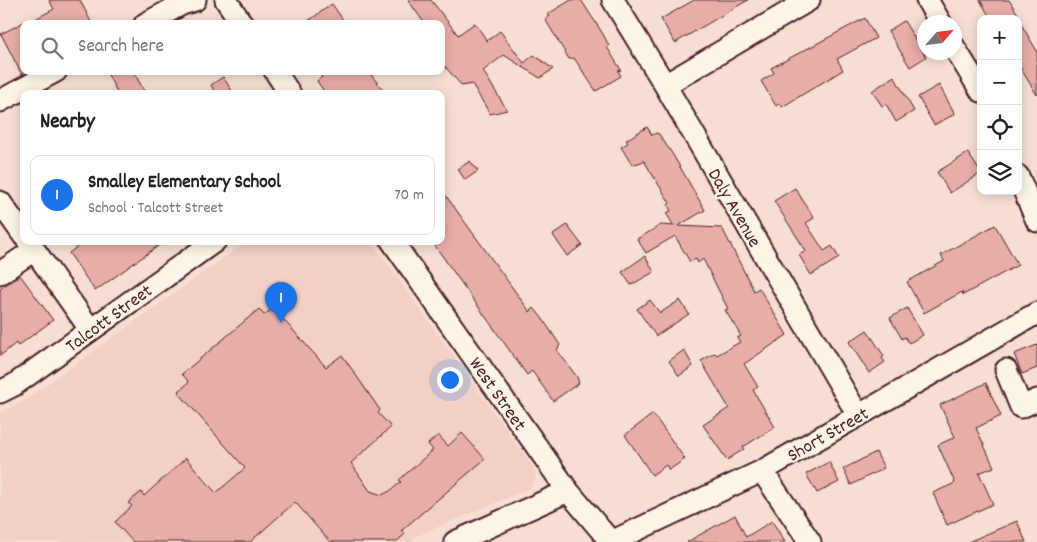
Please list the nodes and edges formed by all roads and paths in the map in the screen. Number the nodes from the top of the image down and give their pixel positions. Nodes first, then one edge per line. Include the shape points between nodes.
1 (196, 0) edge
2 (226, 0) edge
3 (613, 0) edge
4 (809, 0) edge
5 (927, 0) edge
6 (936, 15) edge
7 (152, 20) edge
8 (239, 20) edge
9 (962, 60) edge
10 (49, 75) edge
11 (278, 75) edge
12 (977, 84) edge
13 (665, 85) junction
14 (20, 90) edge
15 (21, 90) edge
16 (287, 90) edge
17 (0, 101) edge
18 (1022, 185) edge
19 (0, 202) edge
20 (1037, 221) edge
21 (20, 231) edge
22 (25, 245) edge
23 (30, 245) edge
24 (208, 245) edge
25 (395, 245) edge
26 (0, 272) edge
27 (1037, 313) edge
28 (90, 329) junction
29 (1006, 370) dead end
30 (0, 392) edge
31 (1037, 400) edge
32 (858, 415) junction
33 (762, 471) junction
34 (568, 491) junction
35 (454, 542) edge
36 (611, 542) edge
37 (810, 542) edge

1 - 7 street
2 - 8 street
3 - 13 street, Daly Avenue
4 - 13 street
5 - 6 street
9 - 12 street
10 - 15 street
11 - 16 street
13 - 32 street, Daly Avenue
14 - 17 street
18 - 20 street
19 - 21 street
22 - 26 street
23 - 28 street
24 - 28 street, Talcott Street
25 - 34 street, West Street
27 - 32 street, Short Street
28 - 30 street, Talcott Street
29 - 31 street via 1021,407
32 - 33 street, Short Street
33 - 36 street, Short Street
33 - 37 street
34 - 35 street
34 - 36 street, West Street

